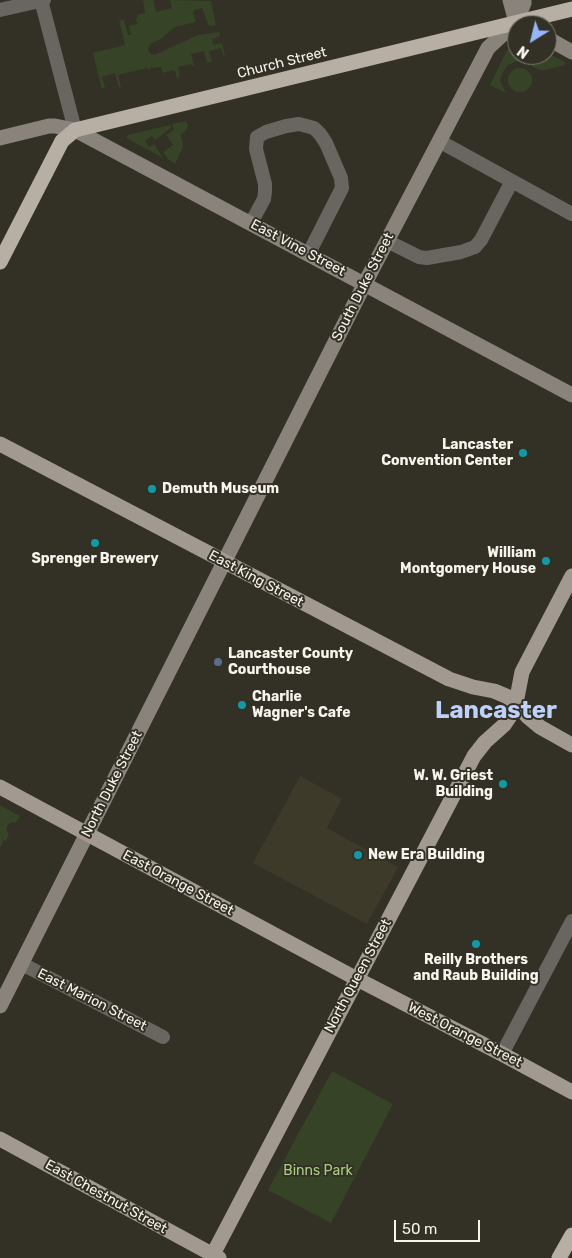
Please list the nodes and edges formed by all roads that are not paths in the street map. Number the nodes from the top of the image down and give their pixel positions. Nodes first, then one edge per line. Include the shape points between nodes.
1 (42, 0) edge
2 (510, 0) edge
3 (524, 0) edge
4 (572, 8) edge
5 (0, 10) edge
6 (516, 15) edge
7 (521, 15) edge
8 (549, 15) edge
9 (507, 27) edge
10 (507, 33) edge
11 (557, 44) edge
12 (572, 52) edge
13 (75, 130) junction
14 (0, 138) edge
15 (439, 141) junction
16 (512, 181) junction
17 (572, 214) edge
18 (251, 223) junction
19 (387, 241) junction
20 (309, 253) junction
21 (0, 262) edge
22 (365, 283) junction
23 (572, 395) edge
24 (0, 444) edge
25 (225, 562) junction
26 (572, 576) edge
27 (516, 703) junction
28 (572, 745) edge
29 (0, 787) edge
30 (88, 834) junction
31 (572, 921) edge
32 (22, 964) junction
33 (357, 979) junction
34 (0, 1006) edge
35 (163, 1037) dead end
36 (502, 1054) junction
37 (572, 1092) edge
38 (0, 1138) edge
39 (572, 1235) edge
40 (214, 1257) edge
41 (559, 1258) edge

1 - 5 street
1 - 13 street
2 - 6 main road
3 - 7 main road, South Duke Street
4 - 8 highway, Church Street
9 - 13 highway, Church Street
10 - 15 main road, South Duke Street via 488,48
11 - 12 main road
13 - 14 main road, Church Street via 50,126
13 - 18 main road, East Vine Street
13 - 21 highway via 62,141
15 - 16 street
15 - 19 main road, South Duke Street
16 - 17 street
16 - 19 street via 475,247 427,258 418,257
18 - 20 main road, East Vine Street
18 - 20 street via 265,192 256,149 257,137 292,125 314,128 326,143 342,188
19 - 22 main road, South Duke Street
20 - 22 main road, East Vine Street
22 - 23 main road, East Vine Street
22 - 25 main road, South Duke Street
24 - 25 main road, East King Street
25 - 27 main road, East King Street via 448,679 494,691
25 - 30 main road, North Duke Street
26 - 27 main road via 522,672
27 - 28 main road, East King Street via 540,727
27 - 33 main road, North Queen Street via 508,719 474,756
29 - 30 main road, East Orange Street
30 - 32 main road, North Duke Street
30 - 33 main road, East Orange Street
31 - 36 street
32 - 34 main road, North Duke Street
32 - 35 street, East Marion Street
33 - 36 main road, West Orange Street
33 - 40 main road, North Queen Street
36 - 37 main road, West Orange Street
38 - 40 main road, East Chestnut Street
39 - 41 highway

